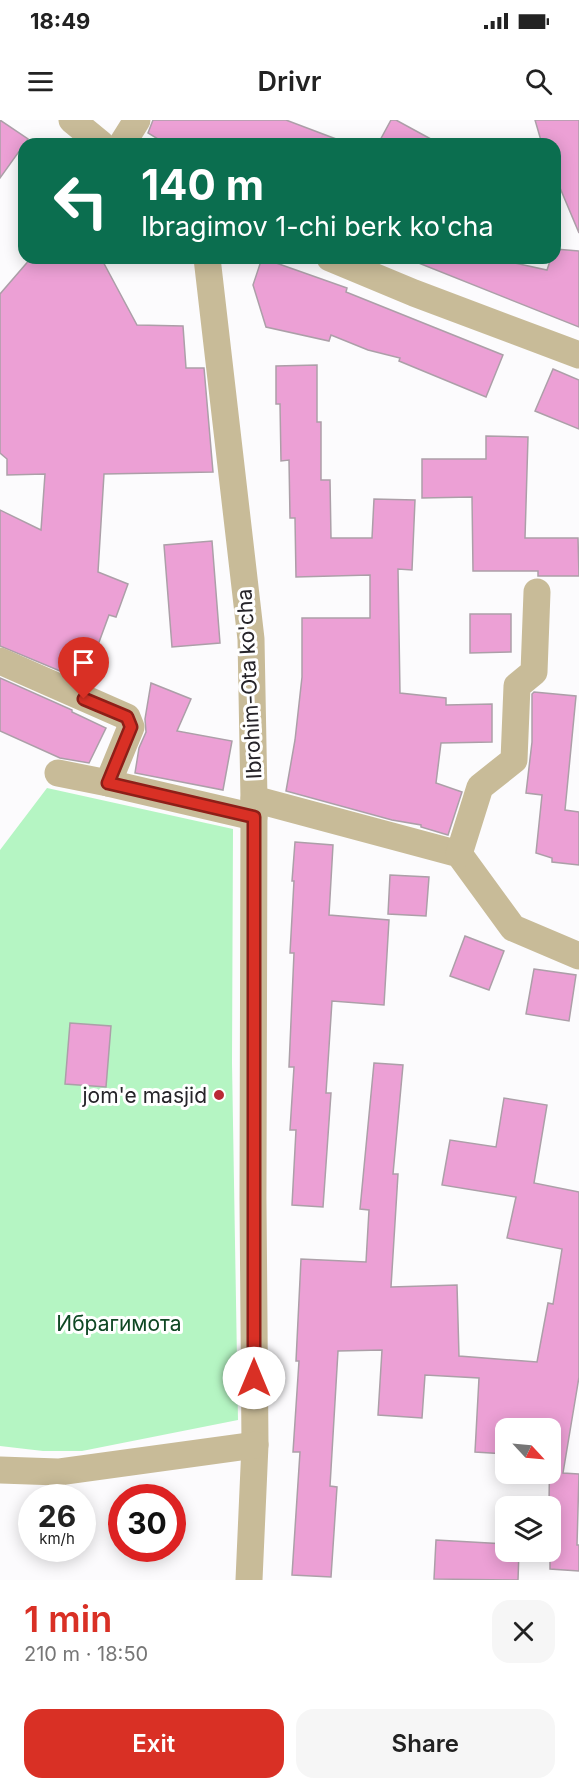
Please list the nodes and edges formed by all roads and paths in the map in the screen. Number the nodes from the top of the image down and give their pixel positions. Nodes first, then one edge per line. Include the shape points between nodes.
1 (72, 120) edge
2 (137, 120) edge
3 (94, 138) edge
4 (126, 138) edge
5 (208, 264) edge
6 (344, 264) edge
7 (579, 355) edge
8 (537, 592) dead end
9 (0, 661) edge
10 (58, 773) dead end
11 (108, 783) junction
12 (254, 808) junction
13 (459, 854) junction
14 (579, 956) edge
15 (255, 1445) junction
16 (0, 1470) edge
17 (249, 1580) edge

1 - 3 street
2 - 4 street
5 - 12 street, Ibrohim-Ota ko'cha via 251,639
6 - 7 street
8 - 13 street via 534,672 517,686 514,760 480,787
9 - 11 street via 127,717 131,727
10 - 11 street
11 - 12 street
12 - 13 street
12 - 15 street, Ibrohim-Ota ko'cha
13 - 14 street via 513,928
15 - 16 street via 58,1472
15 - 17 street, Ibrohim-Ota ko'cha

